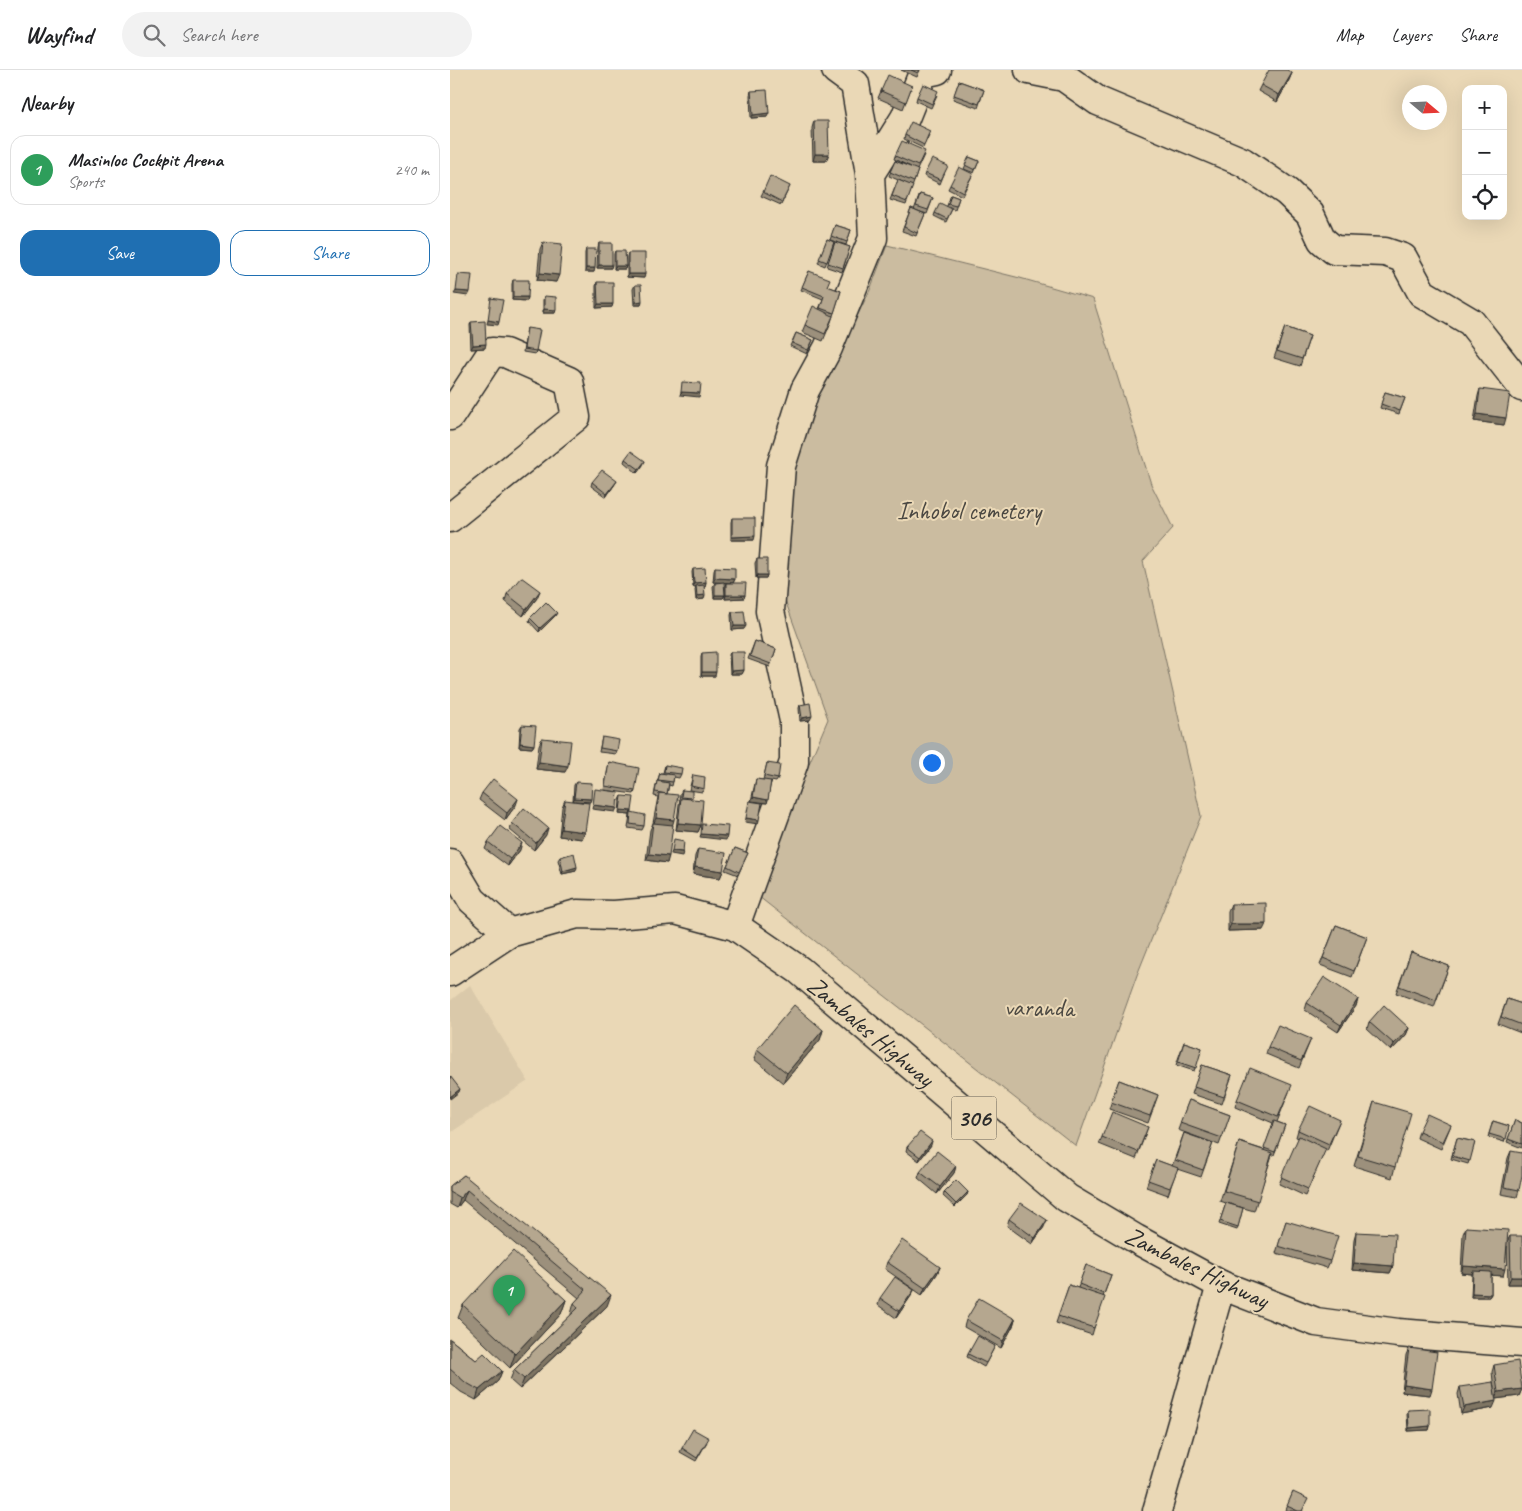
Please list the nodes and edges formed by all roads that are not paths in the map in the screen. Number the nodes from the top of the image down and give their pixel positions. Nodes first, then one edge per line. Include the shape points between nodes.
1 (937, 70) edge
2 (1030, 70) edge
3 (850, 75) edge
4 (870, 174) junction
5 (1522, 387) edge
6 (450, 416) edge
7 (450, 518) edge
8 (450, 863) edge
9 (735, 926) junction
10 (509, 933) junction
11 (450, 972) edge
12 (1221, 1285) junction
13 (1522, 1343) edge
14 (1157, 1511) edge

1 - 4 street via 923,73 905,118
2 - 5 street via 1064,77 1098,101 1243,162 1287,192 1310,214 1322,240 1334,250 1385,252 1403,258 1422,293 1471,322
3 - 4 street
4 - 9 street via 873,238 828,348 805,390 781,466 770,611 794,722 794,762
6 - 7 street via 492,352 505,353 569,381 576,417
8 - 10 street via 472,900
9 - 10 street, Zambales Highway / 306 via 675,910 578,914
9 - 12 street, Zambales Highway / 306 via 799,970 1067,1198 1136,1240
10 - 11 street, Zambales Highway / 306
12 - 13 street, Zambales Highway / 306 via 1316,1322 1398,1333
12 - 14 street

